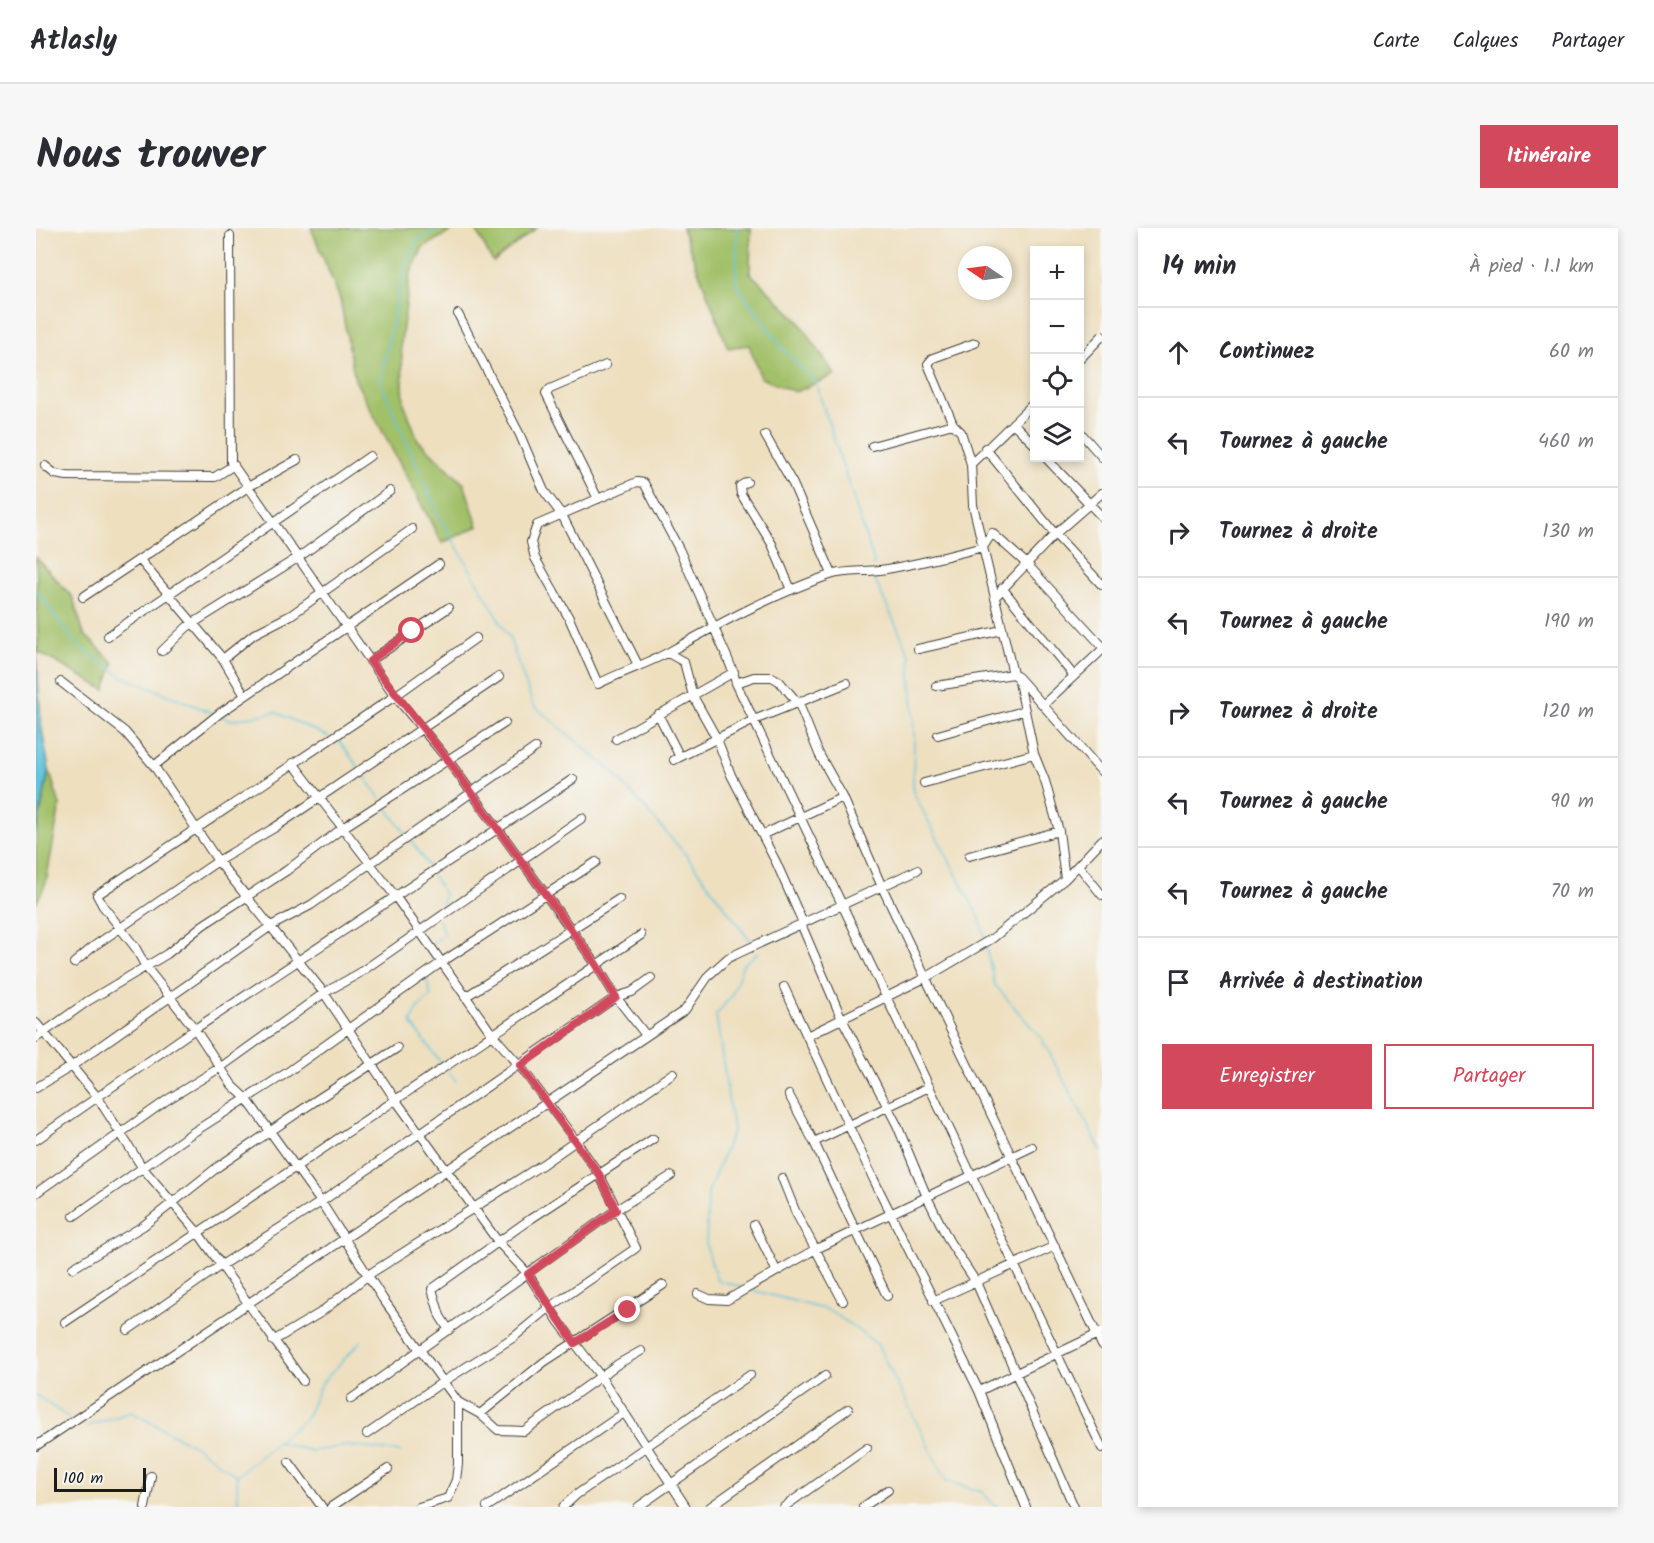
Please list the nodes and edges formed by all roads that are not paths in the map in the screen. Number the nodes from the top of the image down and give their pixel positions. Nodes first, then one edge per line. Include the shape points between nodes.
1 (230, 236) dead end
2 (458, 314) dead end
3 (1102, 336) edge
4 (975, 343) dead end
5 (1084, 355) edge
6 (606, 365) dead end
7 (1030, 407) edge
8 (1013, 423) junction
9 (953, 424) junction
10 (765, 435) dead end
11 (1084, 435) edge
12 (1030, 440) edge
13 (872, 446) dead end
14 (1099, 446) edge
15 (985, 448) junction
16 (370, 456) dead end
17 (1102, 457) edge
18 (297, 460) dead end
19 (1050, 462) edge
20 (971, 464) junction
21 (234, 465) junction
22 (45, 466) dead end
23 (747, 482) dead end
24 (248, 487) junction
25 (390, 491) dead end
26 (1102, 493) edge
27 (598, 499) junction
28 (1090, 503) junction
29 (562, 515) junction
30 (1102, 517) edge
31 (272, 523) junction
32 (412, 529) dead end
33 (1055, 534) junction
34 (983, 547) junction
35 (299, 557) junction
36 (140, 560) junction
37 (439, 564) dead end
38 (1027, 564) junction
39 (832, 574) junction
40 (1102, 585) edge
41 (1002, 588) junction
42 (791, 590) junction
43 (324, 592) junction
44 (167, 595) junction
45 (996, 596) junction
46 (83, 597) dead end
47 (448, 608) dead end
48 (194, 623) junction
49 (348, 626) junction
50 (714, 627) junction
51 (1002, 630) junction
52 (108, 636) dead end
53 (476, 638) dead end
54 (1102, 648) edge
55 (918, 649) dead end
56 (162, 651) dead end
57 (668, 652) junction
58 (223, 659) junction
59 (370, 661) junction
60 (638, 665) junction
61 (734, 672) junction
62 (1016, 675) junction
63 (1074, 676) junction
64 (499, 677) dead end
65 (61, 682) dead end
66 (736, 683) junction
67 (847, 683) dead end
68 (936, 686) dead end
69 (245, 696) junction
70 (395, 696) junction
71 (693, 696) junction
72 (799, 704) junction
73 (1043, 705) junction
74 (1023, 711) junction
75 (658, 714) junction
76 (754, 720) junction
77 (505, 723) dead end
78 (422, 728) junction
79 (938, 735) dead end
80 (616, 739) dead end
81 (717, 739) junction
82 (535, 748) dead end
83 (1034, 754) junction
84 (448, 760) junction
85 (293, 763) junction
86 (154, 766) junction
87 (1102, 772) edge
88 (573, 779) dead end
89 (924, 783) dead end
90 (469, 793) junction
91 (320, 797) junction
92 (843, 797) junction
93 (800, 816) junction
94 (582, 818) dead end
95 (344, 827) junction
96 (195, 828) junction
97 (498, 829) junction
98 (1059, 831) junction
99 (762, 835) junction
100 (1102, 840) edge
101 (969, 856) dead end
102 (519, 860) junction
103 (219, 861) junction
104 (370, 862) junction
105 (596, 862) dead end
106 (1078, 865) junction
107 (917, 870) dead end
108 (1065, 879) junction
109 (882, 887) junction
110 (1102, 895) edge
111 (395, 896) junction
112 (545, 896) junction
113 (248, 897) junction
114 (619, 899) dead end
115 (841, 904) junction
116 (802, 924) junction
117 (271, 926) junction
118 (121, 928) junction
119 (419, 930) junction
120 (571, 931) junction
121 (641, 935) dead end
122 (442, 962) junction
123 (74, 963) dead end
124 (298, 963) junction
125 (596, 964) junction
126 (146, 967) junction
127 (927, 977) junction
128 (651, 978) dead end
129 (784, 987) dead end
130 (324, 993) junction
131 (170, 996) junction
132 (465, 997) junction
133 (616, 997) junction
134 (887, 997) junction
135 (841, 1017) junction
136 (36, 1023) edge
137 (195, 1029) junction
138 (349, 1029) junction
139 (44, 1031) junction
140 (492, 1034) junction
141 (645, 1034) junction
142 (807, 1036) junction
143 (36, 1038) edge
144 (397, 1048) dead end
145 (370, 1064) junction
146 (72, 1066) junction
147 (520, 1066) junction
148 (221, 1067) junction
149 (673, 1073) dead end
150 (929, 1087) junction
151 (36, 1088) edge
152 (789, 1095) dead end
153 (98, 1098) junction
154 (246, 1098) junction
155 (395, 1099) junction
156 (545, 1103) junction
157 (888, 1107) junction
158 (849, 1124) junction
159 (119, 1133) junction
160 (419, 1133) junction
161 (269, 1134) junction
162 (653, 1139) dead end
163 (36, 1140) edge
164 (576, 1141) junction
165 (814, 1142) junction
166 (1032, 1147) dead end
167 (1012, 1156) junction
168 (142, 1167) junction
169 (294, 1167) junction
170 (446, 1170) junction
171 (599, 1174) junction
172 (970, 1175) junction
173 (671, 1176) dead end
174 (782, 1178) dead end
175 (36, 1193) edge
176 (927, 1197) junction
177 (321, 1202) junction
178 (173, 1203) junction
179 (473, 1206) junction
180 (616, 1210) junction
181 (891, 1214) junction
182 (74, 1216) dead end
183 (754, 1225) dead end
184 (856, 1231) junction
185 (199, 1234) junction
186 (343, 1238) junction
187 (499, 1243) junction
188 (1055, 1246) junction
189 (814, 1250) junction
190 (1012, 1264) junction
191 (220, 1266) junction
192 (73, 1268) dead end
193 (776, 1270) junction
194 (528, 1274) junction
195 (368, 1275) junction
196 (976, 1282) junction
197 (663, 1285) dead end
198 (698, 1294) dead end
199 (887, 1296) dead end
200 (843, 1301) dead end
201 (933, 1301) junction
202 (248, 1306) junction
203 (549, 1308) junction
204 (65, 1323) dead end
205 (128, 1330) dead end
206 (449, 1330) junction
207 (1100, 1333) edge
208 (273, 1341) junction
209 (575, 1343) junction
210 (1102, 1345) edge
211 (420, 1347) junction
212 (641, 1351) dead end
213 (1055, 1354) junction
214 (1016, 1371) junction
215 (750, 1375) dead end
216 (825, 1376) dead end
217 (601, 1377) junction
218 (303, 1381) dead end
219 (444, 1381) junction
220 (978, 1390) junction
221 (351, 1399) dead end
222 (458, 1402) junction
223 (848, 1409) dead end
224 (624, 1413) junction
225 (480, 1414) junction
226 (367, 1434) dead end
227 (36, 1446) edge
228 (1102, 1446) edge
229 (645, 1447) junction
230 (867, 1448) dead end
231 (289, 1462) dead end
232 (388, 1469) dead end
233 (151, 1476) dead end
234 (669, 1484) junction
235 (888, 1490) dead end
236 (145, 1507) edge
237 (322, 1507) edge
238 (331, 1507) edge
239 (419, 1507) edge
240 (487, 1507) edge
241 (563, 1507) edge
242 (638, 1507) edge
243 (686, 1507) edge
244 (710, 1507) edge
245 (784, 1507) edge
246 (863, 1507) edge
247 (1026, 1507) edge
248 (1074, 1507) edge

1 - 21 street
2 - 29 street via 544,491
3 - 5 street
4 - 9 street via 928,361
6 - 27 street via 546,394
7 - 8 street
8 - 12 street
8 - 15 street
9 - 13 street
9 - 20 street via 961,432
10 - 39 street via 794,484
11 - 14 street
14 - 17 street
15 - 20 street
15 - 33 street
16 - 31 street
18 - 24 street
19 - 28 street
20 - 34 street via 971,489
21 - 22 street via 215,477 67,476
21 - 24 street
23 - 42 street via 740,486 741,494 772,544
24 - 31 street
24 - 36 street
25 - 35 street
26 - 28 street
27 - 29 street
27 - 50 street via 637,482 644,483
28 - 30 street
28 - 33 street
29 - 60 street
29 - 60 street via 537,525 531,542 535,558 569,618 598,684
31 - 35 street
31 - 44 street
32 - 43 street
33 - 38 street
33 - 40 street
34 - 38 street via 992,533
34 - 39 street via 878,570
34 - 45 street
35 - 43 street
35 - 48 street
36 - 44 street
36 - 46 street
37 - 49 street
38 - 41 street
38 - 54 street
39 - 42 street
41 - 45 street
41 - 63 street
42 - 50 street
43 - 49 street
43 - 58 street via 254,634
44 - 48 street
44 - 52 street
45 - 51 street
47 - 59 street
48 - 56 street
48 - 58 street
49 - 59 street
49 - 69 street
50 - 57 street
50 - 61 street
51 - 55 street
51 - 62 street
53 - 70 street
54 - 63 street
57 - 60 street
57 - 71 street via 684,662
58 - 69 street
59 - 70 street
61 - 66 street
61 - 71 street
62 - 68 street
62 - 73 street
62 - 74 street
63 - 73 street
64 - 78 street
65 - 86 street via 125,732
66 - 72 street via 754,676 772,677
66 - 76 street
67 - 72 street
69 - 86 street
70 - 78 street
70 - 85 street
71 - 75 street
71 - 81 street
72 - 76 street
72 - 92 street via 819,754
73 - 87 street
74 - 79 street
74 - 83 street
75 - 80 street
75 - 81 street via 677,758
76 - 81 street
76 - 93 street
77 - 84 street
78 - 84 street
78 - 91 street
81 - 99 street
82 - 90 street
83 - 89 street
83 - 98 street
84 - 90 street
84 - 95 street
85 - 91 street
85 - 96 street
86 - 96 street
88 - 97 street
90 - 97 street
90 - 104 street
91 - 95 street
91 - 103 street
92 - 93 street
92 - 109 street
93 - 99 street
93 - 115 street
94 - 102 street
95 - 104 street
95 - 113 street
96 - 103 street
96 - 118 street via 98,895
97 - 102 street
97 - 111 street
98 - 101 street
98 - 108 street
99 - 116 street
100 - 106 street
102 - 112 street
102 - 119 street
103 - 113 street
103 - 118 street
104 - 111 street
104 - 117 street via 310,905
105 - 112 street
106 - 108 street
106 - 110 street
107 - 109 street
108 - 127 street via 993,938
109 - 115 street
109 - 127 street
111 - 119 street
111 - 124 street
112 - 120 street
112 - 122 street
113 - 117 street
113 - 126 street
114 - 120 street
115 - 116 street
115 - 134 street
116 - 135 street
116 - 141 street via 720,963 685,1010
117 - 124 street
117 - 131 street
118 - 123 street
118 - 126 street
119 - 122 street
119 - 130 street
120 - 125 street
120 - 132 street
121 - 125 street
122 - 132 street
122 - 138 street
124 - 130 street
124 - 137 street
125 - 133 street
125 - 140 street
126 - 131 street
126 - 139 street
127 - 134 street
127 - 167 street
128 - 133 street via 632,992
129 - 142 street
130 - 138 street
130 - 148 street
131 - 137 street
131 - 146 street
132 - 140 street
133 - 141 street
133 - 147 street
134 - 135 street
134 - 150 street
135 - 142 street
135 - 157 street
136 - 139 street
137 - 148 street
137 - 153 street
138 - 145 street
138 - 154 street
139 - 143 street
139 - 146 street
140 - 147 street
140 - 155 street
141 - 156 street
142 - 158 street
144 - 145 street
145 - 155 street
145 - 161 street
146 - 151 street
146 - 153 street
147 - 156 street
147 - 160 street
148 - 154 street
148 - 159 street
149 - 164 street
150 - 157 street
150 - 172 street
152 - 165 street
153 - 159 street
153 - 163 street
154 - 161 street
154 - 168 street
155 - 160 street
155 - 169 street
156 - 164 street
156 - 170 street
157 - 158 street
157 - 176 street
158 - 165 street
158 - 181 street
159 - 168 street
159 - 175 street
160 - 170 street
160 - 177 street
161 - 169 street
161 - 178 street via 219,1166
162 - 171 street
164 - 171 street
164 - 179 street
165 - 184 street
166 - 167 street
167 - 172 street
167 - 188 street
168 - 178 street
168 - 182 street
169 - 177 street
169 - 185 street
170 - 179 street
170 - 186 street
171 - 180 street
171 - 187 street
172 - 176 street
172 - 190 street
173 - 180 street
174 - 189 street
176 - 181 street
176 - 196 street
177 - 186 street
177 - 191 street
178 - 185 street
178 - 192 street
179 - 187 street
179 - 195 street
180 - 194 street
180 - 203 street via 636,1248
181 - 184 street
181 - 201 street
183 - 193 street
184 - 189 street
184 - 199 street
185 - 191 street
185 - 204 street
186 - 195 street
186 - 202 street
187 - 194 street
187 - 206 street via 432,1289
188 - 190 street
188 - 207 street
189 - 193 street
189 - 200 street
190 - 196 street
190 - 213 street
191 - 202 street
191 - 205 street
193 - 198 street via 728,1300
194 - 203 street
194 - 206 street
195 - 208 street via 320,1313
195 - 211 street
196 - 201 street
196 - 214 street
197 - 209 street
201 - 220 street
202 - 208 street
202 - 227 street
203 - 209 street
203 - 219 street via 514,1337
206 - 211 street
207 - 210 street
207 - 213 street
208 - 218 street
209 - 217 street
209 - 225 street via 544,1362
211 - 219 street
211 - 221 street
212 - 217 street
213 - 214 street
213 - 228 street
214 - 220 street
214 - 248 street
215 - 229 street
216 - 234 street
217 - 224 street
217 - 225 street via 524,1431 498,1430
219 - 222 street
219 - 226 street
220 - 247 street
222 - 225 street
222 - 239 street via 458,1464 453,1491 448,1498
223 - 244 street
224 - 229 street
224 - 240 street
229 - 234 street
229 - 241 street
230 - 245 street
231 - 237 street
232 - 238 street
233 - 236 street
234 - 242 street
234 - 243 street
235 - 246 street

